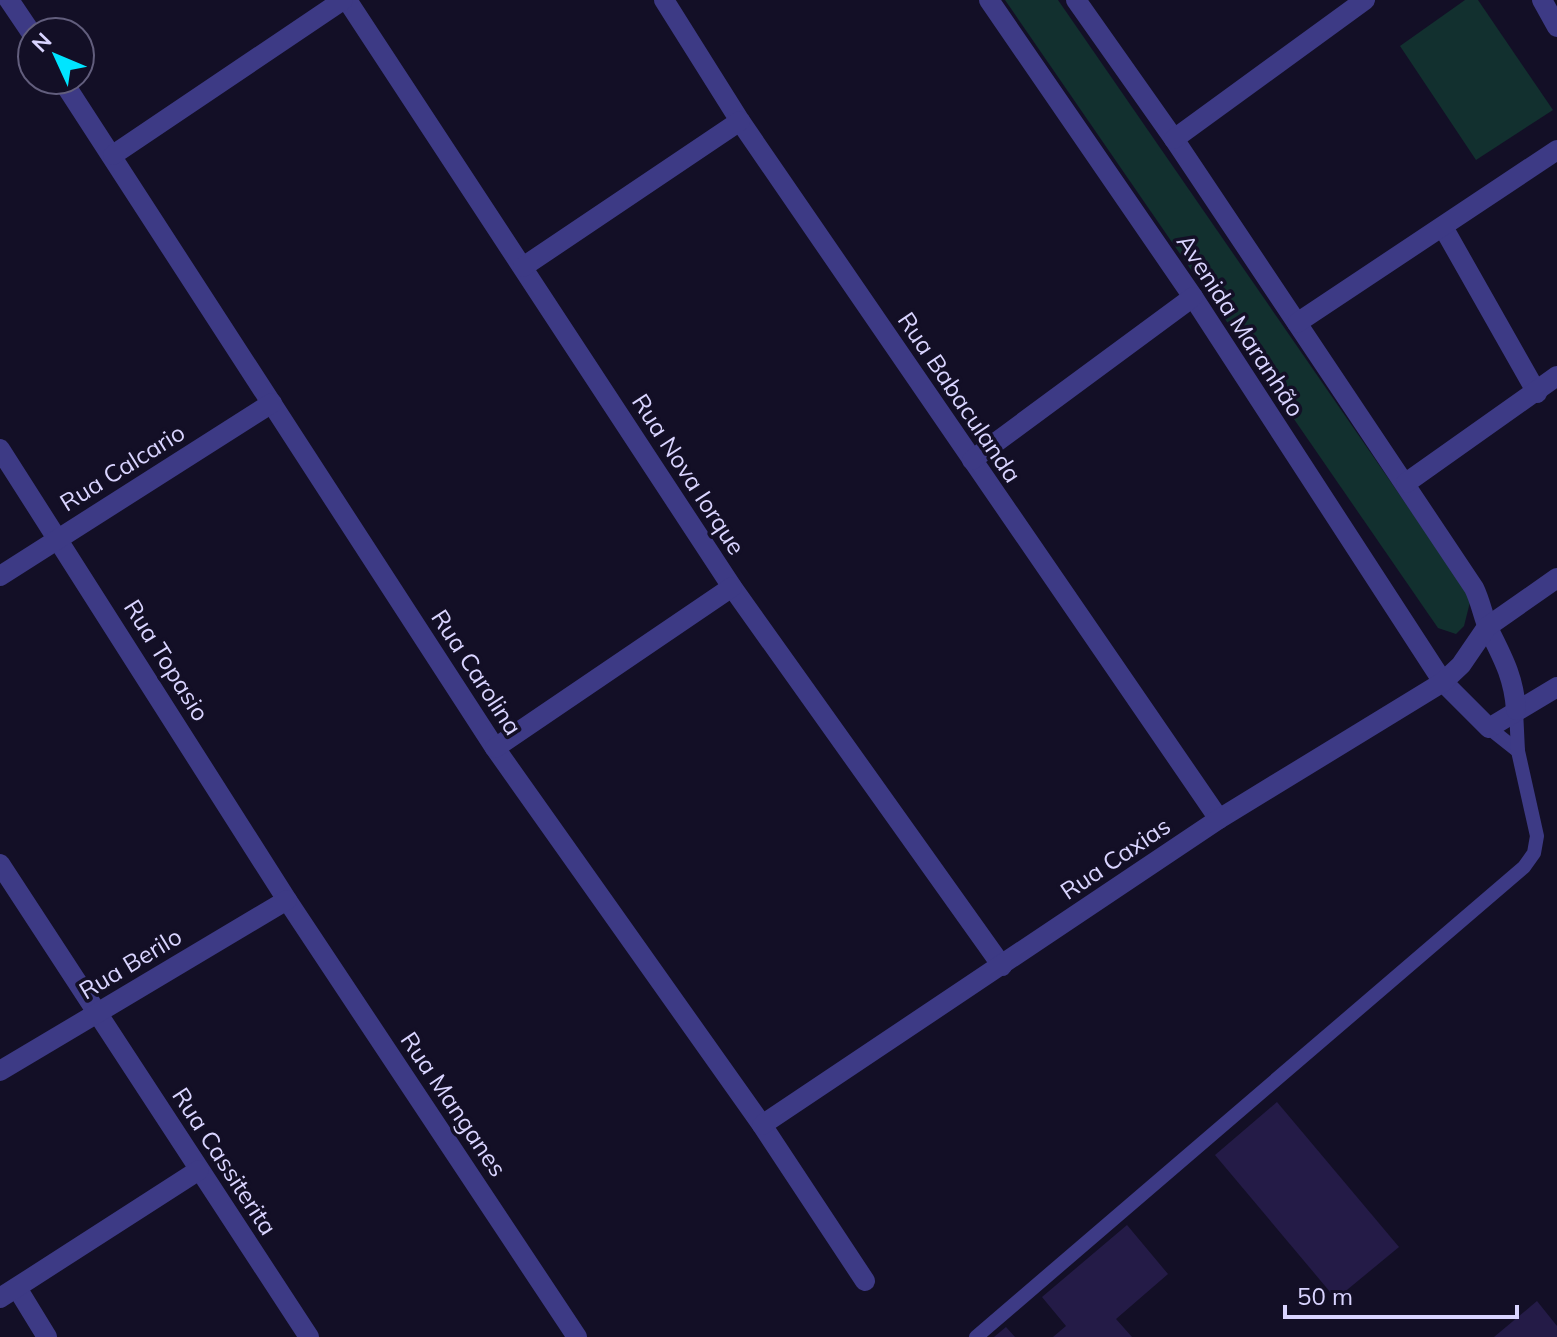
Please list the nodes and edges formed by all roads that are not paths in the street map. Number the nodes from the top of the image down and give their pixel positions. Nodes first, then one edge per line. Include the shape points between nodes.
1 (345, 0) edge
2 (664, 0) edge
3 (989, 0) edge
4 (1076, 0) edge
5 (1365, 0) edge
6 (1542, 0) edge
7 (1557, 27) edge
8 (73, 96) edge
9 (740, 121) junction
10 (1174, 139) junction
11 (1557, 150) edge
12 (113, 155) junction
13 (1443, 227) junction
14 (523, 267) junction
15 (1193, 297) junction
16 (1297, 323) junction
17 (1557, 376) edge
18 (1537, 393) junction
19 (272, 403) junction
20 (0, 449) edge
21 (972, 460) junction
22 (1406, 483) junction
23 (59, 537) junction
24 (0, 576) edge
25 (1557, 578) edge
26 (732, 587) junction
27 (1487, 627) junction
28 (1443, 682) junction
29 (1557, 687) edge
30 (1516, 710) junction
31 (1489, 728) junction
32 (495, 748) junction
33 (1518, 751) junction
34 (1219, 819) junction
35 (0, 864) edge
36 (287, 900) junction
37 (1002, 966) junction
38 (98, 1013) junction
39 (0, 1071) edge
40 (762, 1125) junction
41 (199, 1170) junction
42 (865, 1281) dead end
43 (9, 1293) edge
44 (47, 1337) edge
45 (309, 1337) edge
46 (577, 1337) edge
47 (976, 1337) edge

1 - 12 street
1 - 14 street, Rua Nova Iorque
2 - 9 street, Rua Babaculanda
3 - 15 street, Avenida Maranhão
4 - 10 street, Avenida Maranhão
5 - 10 street
6 - 7 street
8 - 12 street, Rua Carolina
9 - 14 street
9 - 21 street, Rua Babaculanda
10 - 16 street, Avenida Maranhão
11 - 13 street
12 - 19 street, Rua Carolina
13 - 16 street
13 - 18 street
14 - 26 street, Rua Nova Iorque
15 - 21 street
15 - 28 street, Avenida Maranhão
16 - 22 street, Avenida Maranhão
17 - 18 street
18 - 22 street
19 - 23 street, Rua Calcario
19 - 32 street, Rua Carolina
20 - 23 street, Rua Topasio
21 - 34 street, Rua Babaculanda
22 - 27 street, Avenida Maranhão via 1474,588
23 - 24 street, Rua Calcario
23 - 36 street, Rua Topasio
25 - 27 street
26 - 32 street
26 - 37 street, Rua Nova Iorque
27 - 28 street, Rua Caxias
27 - 30 street, Avenida Maranhão via 1508,665
28 - 31 street, Avenida Maranhão
28 - 34 street, Rua Caxias
29 - 30 street
30 - 31 street
30 - 33 lane
31 - 33 lane
32 - 40 street, Rua Carolina
33 - 47 lane via 1537,836 1524,867
34 - 37 street, Rua Caxias
35 - 38 street, Rua Cassiterita
36 - 38 street, Rua Berilo
36 - 46 street, Rua Manganes
37 - 40 street, Rua Caxias
38 - 39 street, Rua Berilo
38 - 41 street, Rua Cassiterita
40 - 42 street, Rua Carolina
41 - 43 street
41 - 45 street, Rua Cassiterita
43 - 44 street

